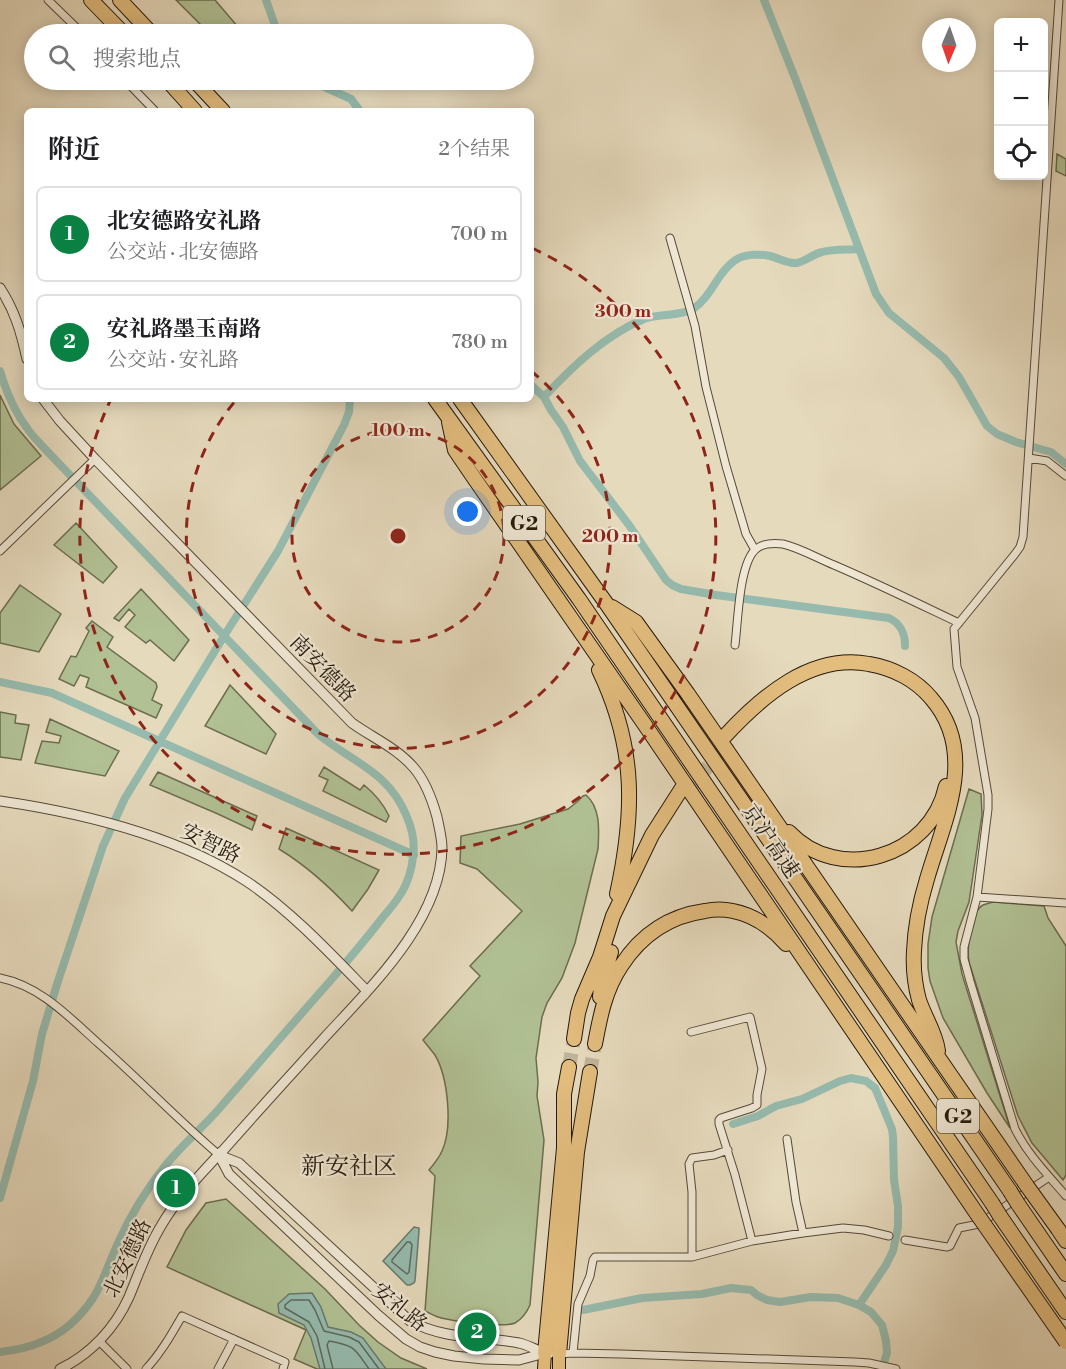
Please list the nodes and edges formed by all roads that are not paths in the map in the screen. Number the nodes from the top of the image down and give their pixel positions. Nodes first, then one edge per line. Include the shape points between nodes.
1 (48, 0) edge
2 (91, 0) edge
3 (120, 0) edge
4 (1059, 0) edge
5 (73, 24) edge
6 (114, 24) edge
7 (143, 24) edge
8 (134, 90) edge
9 (176, 90) edge
10 (203, 90) edge
11 (151, 108) edge
12 (192, 108) edge
13 (220, 108) edge
14 (670, 238) dead end
15 (0, 288) edge
16 (24, 346) edge
17 (45, 402) edge
18 (437, 402) edge
19 (462, 402) edge
20 (448, 417) junction
21 (1029, 457) junction
22 (95, 459) junction
23 (1066, 476) edge
24 (755, 550) junction
25 (0, 551) edge
26 (606, 603) junction
27 (959, 623) junction
28 (735, 645) dead end
29 (593, 651) junction
30 (913, 685) junction
31 (727, 739) tunnel mouth
32 (761, 800) junction
33 (0, 801) edge
34 (977, 897) junction
35 (1066, 903) edge
36 (613, 916) junction
37 (799, 951) junction
38 (0, 978) edge
39 (368, 991) junction
40 (600, 1019) junction
41 (691, 1032) dead end
42 (574, 1039) tunnel mouth
43 (595, 1044) tunnel mouth
44 (939, 1059) junction
45 (569, 1067) tunnel mouth
46 (590, 1072) tunnel mouth
47 (787, 1139) dead end
48 (728, 1150) junction
49 (219, 1155) junction
50 (1049, 1177) junction
51 (1066, 1196) edge
52 (803, 1233) junction
53 (889, 1236) dead end
54 (905, 1240) dead end
55 (752, 1241) junction
56 (1066, 1241) edge
57 (692, 1257) junction
58 (1066, 1274) edge
59 (1066, 1312) edge
60 (234, 1339) junction
61 (99, 1341) junction
62 (1066, 1342) edge
63 (559, 1353) junction
64 (893, 1368) edge
65 (60, 1369) edge
66 (127, 1369) edge
67 (146, 1369) edge
68 (218, 1369) edge
69 (283, 1369) edge
70 (544, 1369) edge
71 (559, 1369) edge

1 - 5 street
2 - 6 highway
3 - 7 highway
4 - 21 street
8 - 11 street
9 - 12 highway
10 - 13 highway
14 - 24 street via 726,466 746,534
15 - 16 street via 19,324
17 - 22 street, 南安德路
18 - 20 highway, 京沪高速 / G2
19 - 26 highway, 京沪高速 / G2
20 - 29 highway via 455,450
20 - 59 highway, 京沪高速 / G2, bridge via 579,599
21 - 23 street via 1047,461
21 - 27 street via 1020,547
22 - 25 street
22 - 39 street, 南安德路 via 352,723 392,747 424,783 433,801 442,847 434,890 407,943
24 - 27 street via 762,545 783,544
24 - 28 street via 747,560
26 - 32 highway via 636,622
26 - 58 highway, 京沪高速 / G2, bridge
27 - 34 street via 954,629 957,667 975,718 988,795
29 - 36 highway via 620,724 628,772 627,842
29 - 37 highway
30 - 31 highway via 883,670 837,668 808,677 781,692
30 - 32 highway via 931,706 945,734 948,778 933,818 913,839 876,858 834,857 800,842
30 - 44 highway via 936,703 955,747 953,794 929,873 914,951 919,1000 937,1042
32 - 44 highway
33 - 39 street, 安智路 via 103,821 192,853 268,897
34 - 35 street
34 - 50 street via 964,959 1015,1129
36 - 40 highway via 652,835 684,790 637,878 622,917 601,985
36 - 42 highway via 582,999
37 - 40 highway via 752,917 733,910 676,917 630,952 609,987
37 - 62 highway, bridge
38 - 49 street, 安礼路 via 20,983 55,1005
39 - 49 street, 南安德路
40 - 43 highway
41 - 48 street via 750,1017 762,1070 757,1105 719,1120
44 - 56 highway, bridge
45 - 63 highway via 564,1094
46 - 63 highway via 577,1152
47 - 52 street
48 - 55 street
48 - 57 street via 690,1160
49 - 61 street, 北安德路 via 162,1224 120,1314
49 - 63 street, 安礼路 via 239,1163 410,1321 439,1333
49 - 63 street, 安礼路 via 229,1174 406,1339 435,1352 484,1359 519,1360
50 - 51 street
50 - 54 street via 979,1224 959,1228 950,1246
52 - 53 street via 853,1228
52 - 55 street
55 - 57 street
57 - 63 street via 595,1257
60 - 67 street via 182,1316
60 - 68 street
60 - 69 street via 285,1362
61 - 65 street, 北安德路
61 - 66 street
63 - 64 street via 855,1362
63 - 70 main road
63 - 71 main road

